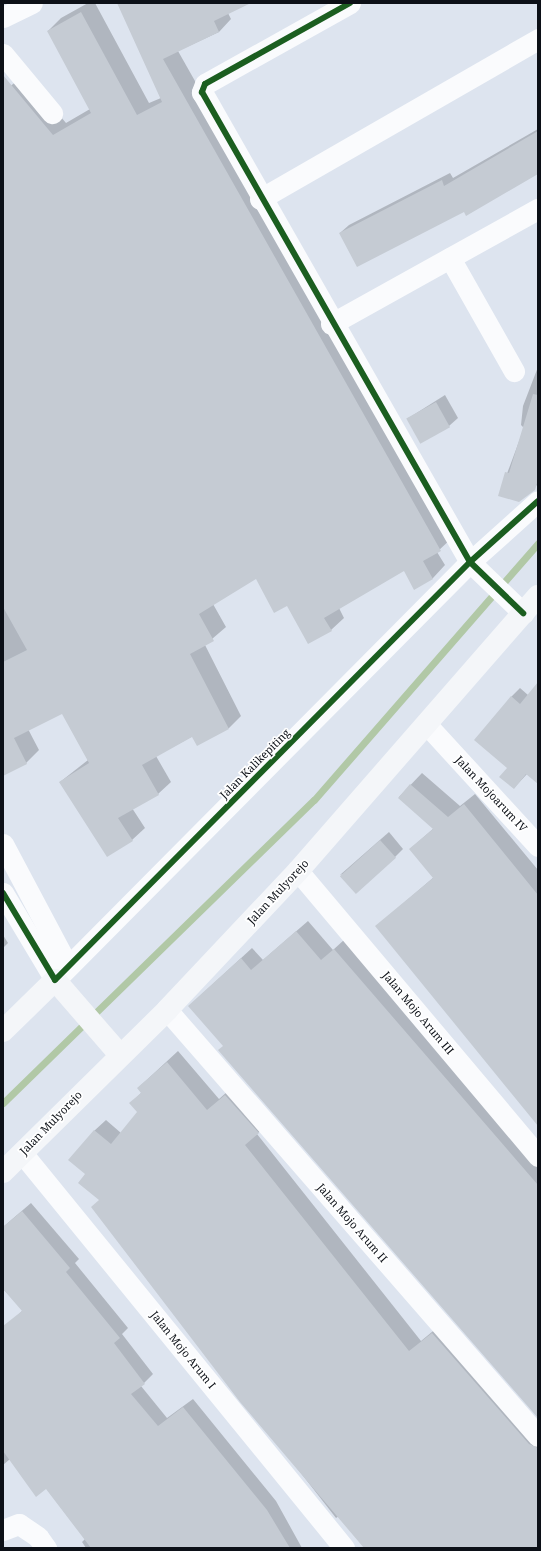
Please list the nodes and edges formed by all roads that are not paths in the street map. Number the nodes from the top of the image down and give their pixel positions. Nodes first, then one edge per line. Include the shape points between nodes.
1 (32, 3) edge
2 (350, 3) edge
3 (3, 17) edge
4 (538, 39) edge
5 (3, 54) edge
6 (52, 113) dead end
7 (260, 199) junction
8 (538, 209) edge
9 (450, 258) junction
10 (331, 324) junction
11 (514, 371) dead end
12 (538, 501) edge
13 (474, 567) junction
14 (538, 596) edge
15 (523, 613) junction
16 (428, 726) junction
17 (3, 844) edge
18 (538, 846) edge
19 (298, 871) junction
20 (3, 894) edge
21 (61, 973) junction
22 (167, 1010) junction
23 (3, 1031) edge
24 (119, 1054) junction
25 (22, 1153) junction
26 (538, 1156) edge
27 (3, 1172) edge
28 (538, 1436) edge
29 (3, 1530) edge
30 (46, 1548) edge
31 (344, 1548) edge

1 - 3 street
2 - 7 street via 202,86 203,95
4 - 7 street
5 - 6 street
7 - 10 street
8 - 9 street
9 - 10 street
9 - 11 street
10 - 13 street
12 - 13 street, Jalan Kalikepiting
13 - 15 street
13 - 21 street, Jalan Kalikepiting
14 - 15 main road, Jalan Mulyorejo
15 - 16 main road, Jalan Mulyorejo
16 - 18 street, Jalan Mojoarum IV
16 - 19 main road, Jalan Mulyorejo
17 - 21 street
19 - 22 main road, Jalan Mulyorejo
19 - 26 street, Jalan Mojo Arum III
20 - 21 street
21 - 23 main road
21 - 24 main road via 69,996
22 - 24 main road, Jalan Mulyorejo
22 - 28 street, Jalan Mojo Arum II
24 - 25 main road, Jalan Mulyorejo
25 - 27 main road, Jalan Mulyorejo
25 - 31 street, Jalan Mojo Arum I
29 - 30 street via 19,1524 38,1537

